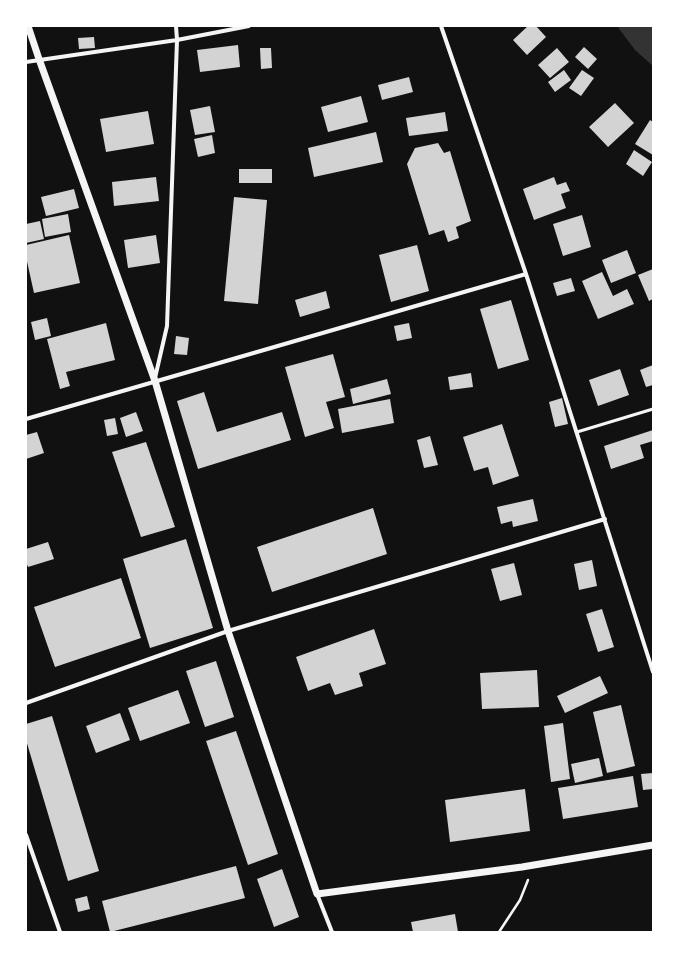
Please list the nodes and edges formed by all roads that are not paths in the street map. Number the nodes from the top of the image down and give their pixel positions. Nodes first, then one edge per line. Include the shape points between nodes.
1 (28, 26) edge
2 (176, 26) edge
3 (249, 26) edge
4 (441, 26) edge
5 (178, 40) junction
6 (39, 60) junction
7 (26, 62) edge
8 (526, 274) junction
9 (155, 381) junction
10 (653, 409) edge
11 (26, 419) edge
12 (577, 432) junction
13 (605, 519) junction
14 (228, 631) junction
15 (653, 672) edge
16 (26, 703) edge
17 (26, 835) edge
18 (653, 846) edge
19 (318, 894) junction
20 (60, 932) edge
21 (332, 932) edge

1 - 6 street
2 - 5 street
3 - 5 street
4 - 8 street
5 - 6 street
5 - 9 street via 167,326
6 - 7 street
6 - 9 street
8 - 9 street
8 - 12 street
9 - 11 street
9 - 14 street
10 - 12 lane
12 - 13 street
13 - 14 street
13 - 15 street
14 - 16 street
14 - 19 street
17 - 20 street
18 - 19 street
19 - 21 street

